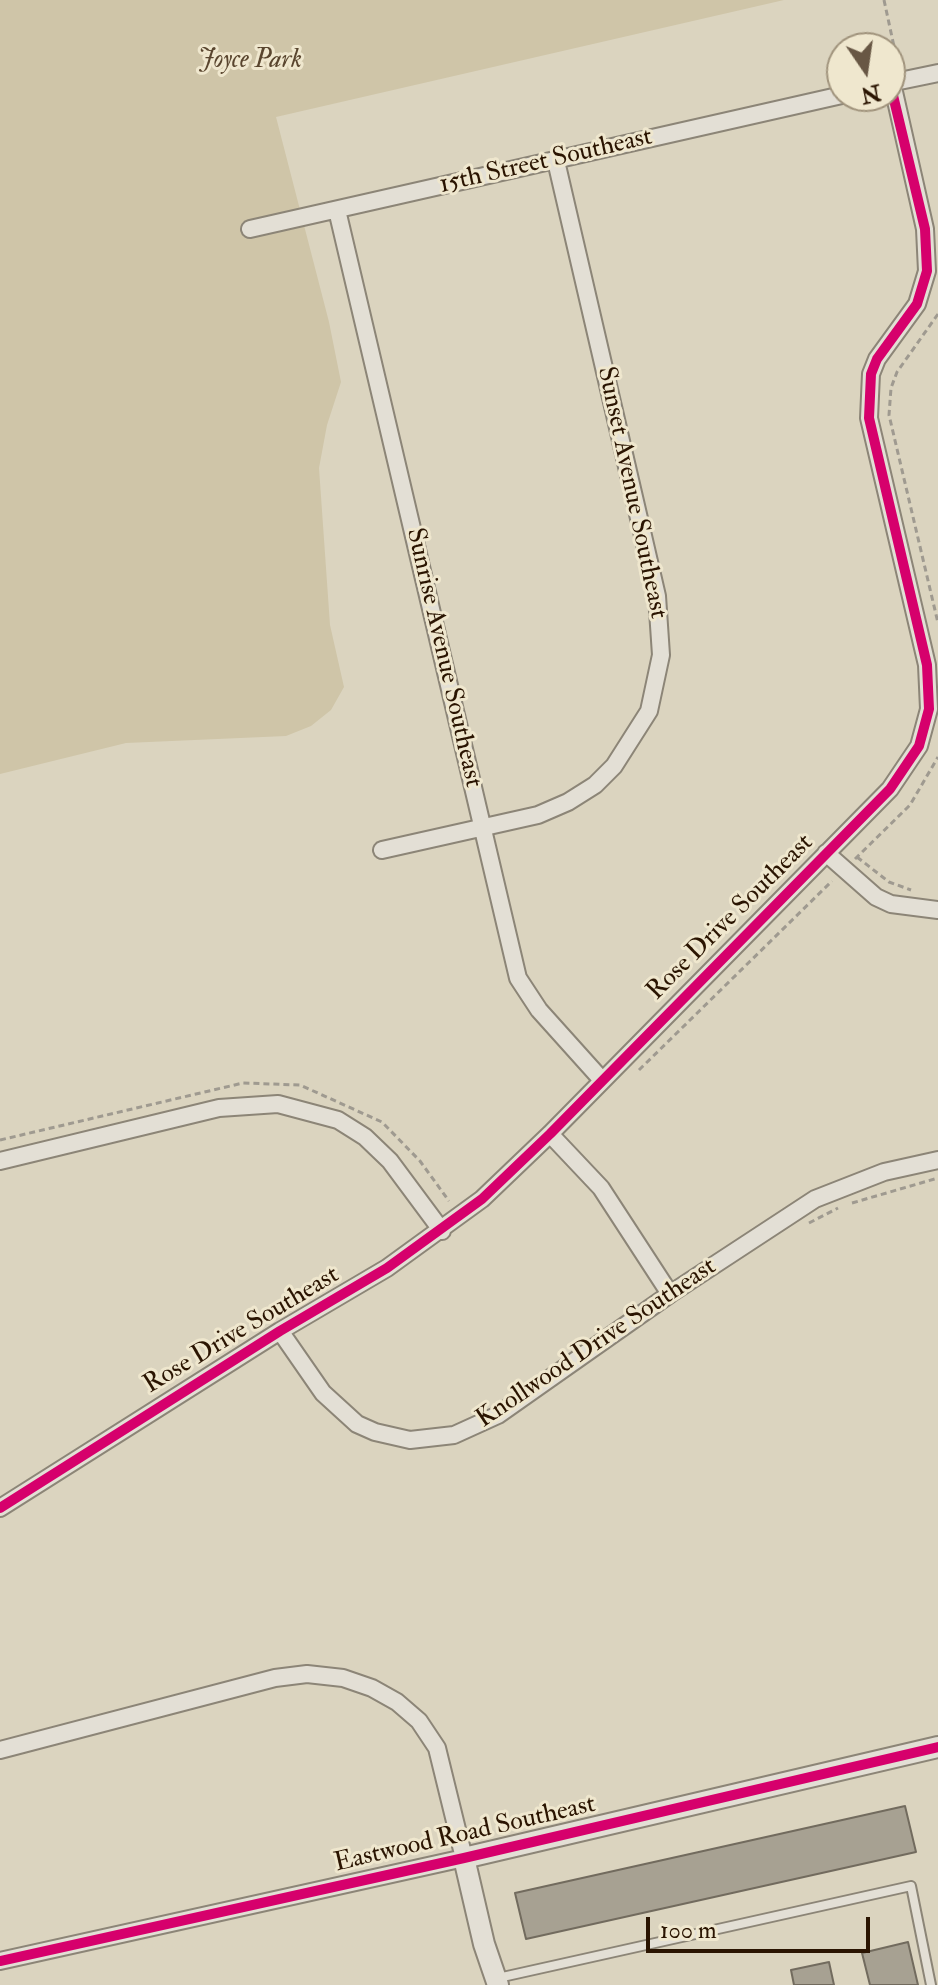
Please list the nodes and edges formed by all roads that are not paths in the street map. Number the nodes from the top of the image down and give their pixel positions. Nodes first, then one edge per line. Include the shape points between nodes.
1 (938, 73) edge
2 (906, 80) edge
3 (826, 99) edge
4 (901, 112) edge
5 (556, 161) junction
6 (337, 210) junction
7 (250, 229) dead end
8 (932, 287) edge
9 (481, 829) junction
10 (382, 850) dead end
11 (826, 853) junction
12 (938, 910) edge
13 (601, 1079) junction
14 (550, 1134) junction
15 (938, 1160) edge
16 (0, 1161) edge
17 (442, 1231) junction
18 (670, 1294) junction
19 (280, 1331) junction
20 (0, 1508) edge
21 (938, 1747) edge
22 (0, 1750) edge
23 (464, 1858) junction
24 (0, 1961) edge
25 (497, 1982) edge
26 (931, 1985) edge

1 - 2 street
3 - 5 street, 15th Street Southeast
4 - 8 street, Rose Drive Southeast
5 - 6 street, 15th Street Southeast
5 - 9 street, Sunset Avenue Southeast via 657,596 661,655 649,711 633,741 595,785 538,815
6 - 7 street, 15th Street Southeast
6 - 9 street, Sunrise Avenue Southeast
8 - 11 street, Rose Drive Southeast via 877,359 868,391 869,418 927,665 926,727 890,789
9 - 10 street, Sunset Avenue Southeast
9 - 13 street, Sunrise Avenue Southeast via 518,978 539,1010
11 - 12 street via 861,886 891,904
11 - 13 street, Rose Drive Southeast
13 - 14 street, Rose Drive Southeast
14 - 17 street, Rose Drive Southeast
14 - 18 street via 601,1188
15 - 18 street, Knollwood Drive Southeast via 884,1172 815,1199
16 - 17 street via 219,1108 278,1104 338,1120 365,1137 390,1161
17 - 19 street, Rose Drive Southeast
18 - 19 street, Knollwood Drive Southeast via 498,1415 431,1440 385,1435 347,1417 323,1393
19 - 20 street, Rose Drive Southeast
21 - 23 street, Eastwood Road Southeast
22 - 23 street via 275,1678 343,1678 397,1702 419,1721 437,1748
23 - 24 street, Eastwood Road Southeast
23 - 25 street
25 - 26 lane via 911,1886

